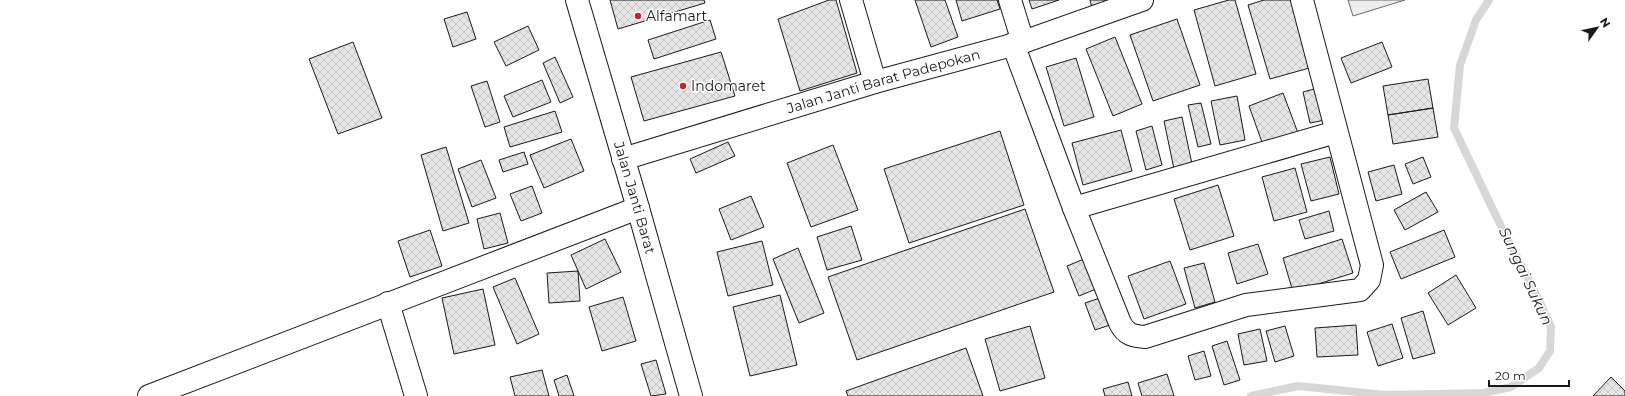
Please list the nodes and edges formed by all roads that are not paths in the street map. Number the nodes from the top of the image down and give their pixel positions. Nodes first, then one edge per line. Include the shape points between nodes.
1 (576, 0) edge
2 (851, 0) edge
3 (1010, 0) edge
4 (1142, 0) edge
5 (1302, 0) edge
6 (1018, 43) junction
7 (875, 82) junction
8 (1336, 132) junction
9 (623, 159) junction
10 (638, 208) junction
11 (1074, 208) junction
12 (388, 303) junction
13 (149, 396) edge
14 (416, 396) edge
15 (691, 396) edge

1 - 9 street, Jalan Janti Barat
2 - 7 street
3 - 6 street
4 - 6 street, Jalan Janti Barat Padepokan
5 - 8 street
6 - 7 street, Jalan Janti Barat Padepokan
6 - 11 street
7 - 9 street, Jalan Janti Barat Padepokan
8 - 11 street
8 - 11 street via 1372,265 1369,280 1360,290 1246,305 1146,337 1133,336 1124,331 1120,323
9 - 10 street, Jalan Janti Barat
10 - 12 street
10 - 15 street, Jalan Janti Barat
12 - 13 street
12 - 14 street

